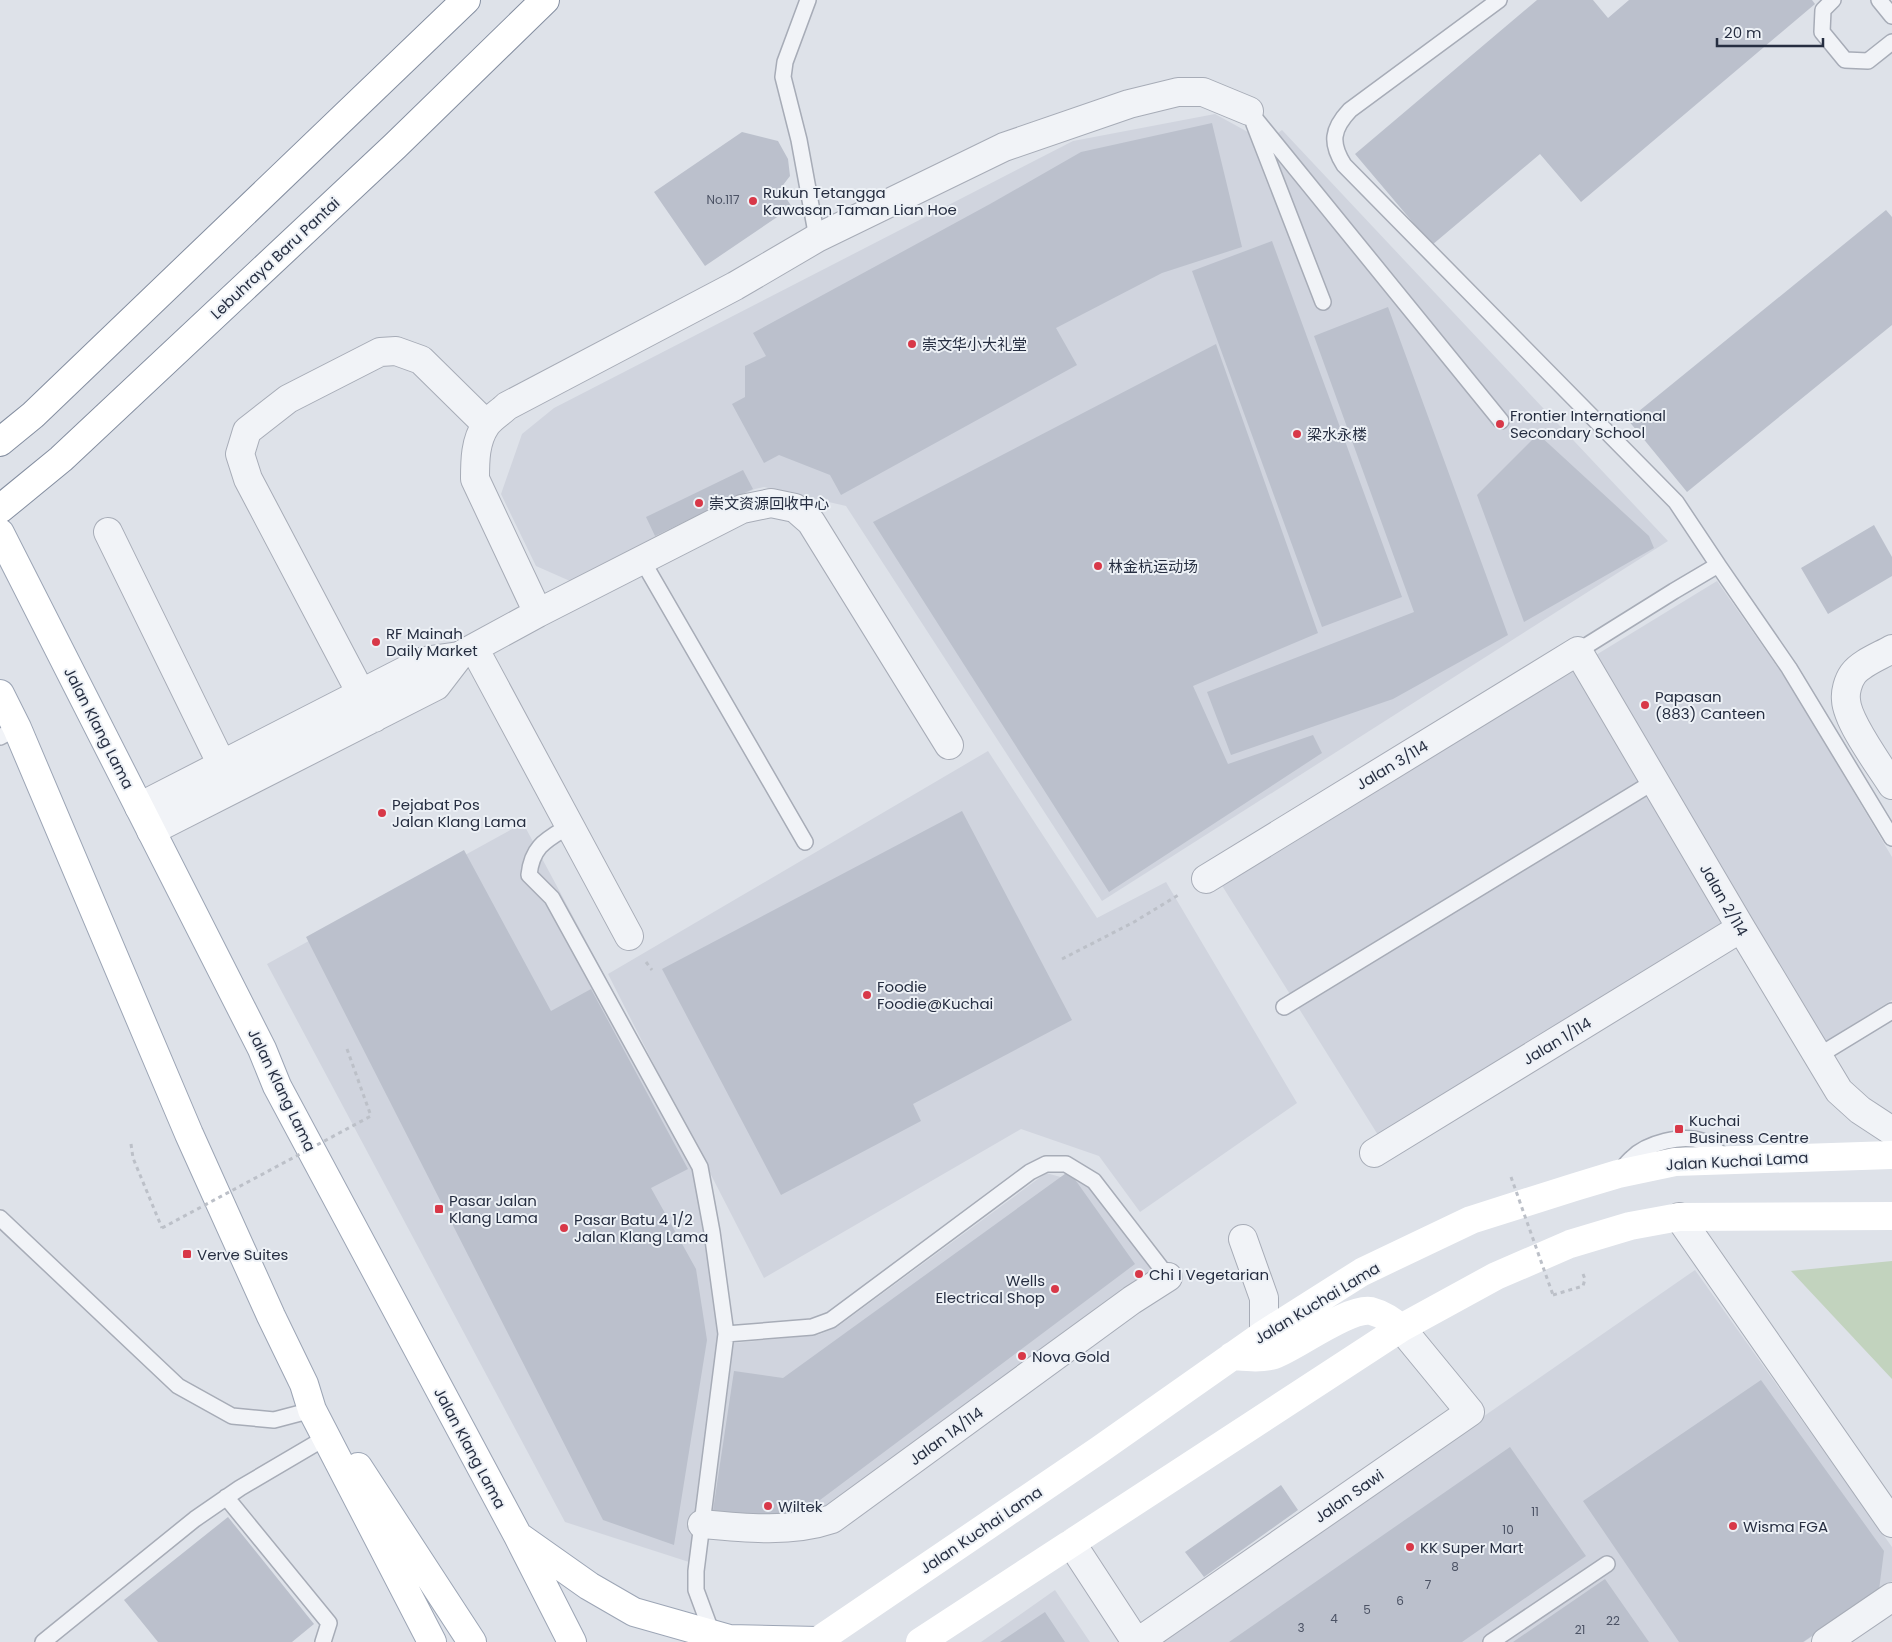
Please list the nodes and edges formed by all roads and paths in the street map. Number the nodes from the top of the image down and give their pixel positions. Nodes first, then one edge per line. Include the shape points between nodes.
1 (466, 0) edge
2 (545, 0) edge
3 (808, 0) edge
4 (1499, 0) edge
5 (1833, 0) edge
6 (1879, 0) edge
7 (1892, 16) edge
8 (1892, 42) edge
9 (1249, 111) junction
10 (817, 238) junction
11 (1323, 302) dead end
12 (1501, 421) dead end
13 (486, 424) junction
14 (0, 442) edge
15 (0, 509) edge
16 (108, 532) dead end
17 (0, 533) edge
18 (642, 560) junction
19 (1718, 565) junction
20 (538, 613) junction
21 (1892, 649) edge
22 (1578, 650) junction
23 (467, 652) junction
24 (0, 694) edge
25 (362, 694) junction
26 (374, 718) junction
27 (8, 732) edge
28 (949, 745) dead end
29 (222, 765) junction
30 (1655, 781) junction
31 (1892, 785) edge
32 (139, 806) junction
33 (569, 826) junction
34 (151, 831) junction
35 (1892, 838) edge
36 (805, 842) dead end
37 (1206, 878) dead end
38 (1172, 899) dead end
39 (1741, 928) junction
40 (629, 936) dead end
41 (1062, 959) dead end
42 (1284, 1007) dead end
43 (1892, 1010) edge
44 (347, 1049) dead end
45 (1818, 1056) junction
46 (1892, 1131) edge
47 (131, 1144) dead end
48 (1374, 1153) dead end
49 (1892, 1155) edge
50 (1511, 1177) dead end
51 (1892, 1216) edge
52 (0, 1218) edge
53 (1679, 1218) junction
54 (1244, 1239) dead end
55 (1168, 1277) joint
56 (1583, 1286) dead end
57 (1401, 1328) junction
58 (726, 1334) junction
59 (1264, 1334) junction
60 (1232, 1356) junction
61 (304, 1384) junction
62 (312, 1410) junction
63 (325, 1438) junction
64 (226, 1497) junction
65 (1892, 1523) edge
66 (702, 1524) junction
67 (518, 1536) junction
68 (1072, 1544) junction
69 (1607, 1564) dead end
70 (1892, 1597) edge
71 (421, 1630) edge
72 (713, 1636) junction
73 (817, 1641) edge
74 (43, 1642) edge
75 (323, 1642) edge
76 (432, 1642) edge
77 (472, 1642) edge
78 (572, 1642) edge
79 (920, 1642) edge
80 (1137, 1642) edge
81 (1491, 1642) edge
82 (1826, 1642) edge

1 - 14 main road
2 - 15 main road, Lebuhraya Baru Pantai via 61,459
3 - 10 lane via 783,76 799,140
4 - 19 lane via 1350,110 1339,122 1334,137 1336,152 1344,166 1676,502
5 - 8 lane via 1823,10 1822,32 1845,60 1868,61
6 - 7 lane
9 - 10 street via 1204,92 1178,92 1129,104 1004,147
9 - 11 lane
9 - 12 lane
10 - 13 street via 735,286 507,406
13 - 20 street via 475,456 475,479
13 - 25 street via 421,360 396,351 380,352 288,399 247,431 240,454 248,480
16 - 29 street
17 - 32 main road, Jalan Klang Lama
18 - 20 street
18 - 28 street via 742,509 771,503 795,508 811,522
18 - 36 lane
19 - 22 lane
19 - 35 lane via 1788,668
20 - 23 street
21 - 31 street via 1854,673 1847,686 1846,700 1849,714
22 - 30 street, Jalan 2/114
22 - 37 street, Jalan 3/114
23 - 25 street via 424,661
23 - 26 street via 436,686
23 - 33 street
24 - 27 main road
25 - 26 street
25 - 29 street
26 - 34 street
27 - 61 main road
29 - 32 street
30 - 39 street, Jalan 2/114
30 - 42 lane
32 - 34 main road, Jalan Klang Lama
33 - 40 street
33 - 58 lane via 536,850 530,862 529,875 552,898 700,1168
34 - 67 main road, Jalan Klang Lama via 282,1094
38 - 41 path
39 - 45 street, Jalan 2/114
39 - 48 street, Jalan 1/114
43 - 45 lane
44 - 47 path, bridge via 371,1116 162,1228 133,1158
45 - 46 street, Jalan 2/114 via 1840,1091 1860,1110
49 - 59 main road, Jalan Kuchai Lama via 1675,1162 1618,1174 1471,1220 1362,1272
50 - 56 path, bridge via 1553,1295
51 - 53 main road
52 - 62 lane via 178,1386 232,1416 274,1420
53 - 57 main road via 1630,1226 1570,1244 1496,1276
53 - 65 street
54 - 59 street via 1264,1298
55 - 58 lane via 1094,1181 1066,1164 1046,1164 1030,1172 831,1320 812,1327
55 - 66 street, Jalan 1A/114 via 832,1519 813,1525 755,1528
57 - 60 main road via 1370,1311 1332,1324 1274,1355 1255,1358
57 - 68 main road
57 - 80 street, Jalan Sawi via 1470,1412
58 - 66 lane
59 - 60 main road, Jalan Kuchai Lama
60 - 73 main road, Jalan Kuchai Lama
61 - 62 main road
61 - 77 main road
62 - 63 main road
63 - 64 lane
63 - 71 main road
64 - 74 lane
64 - 75 lane via 329,1623
66 - 72 lane via 696,1590
67 - 72 main road via 589,1586 634,1612
67 - 78 main road, Jalan Klang Lama
68 - 79 main road
68 - 80 street
69 - 81 lane
70 - 82 street
71 - 76 main road
72 - 73 main road via 729,1640

